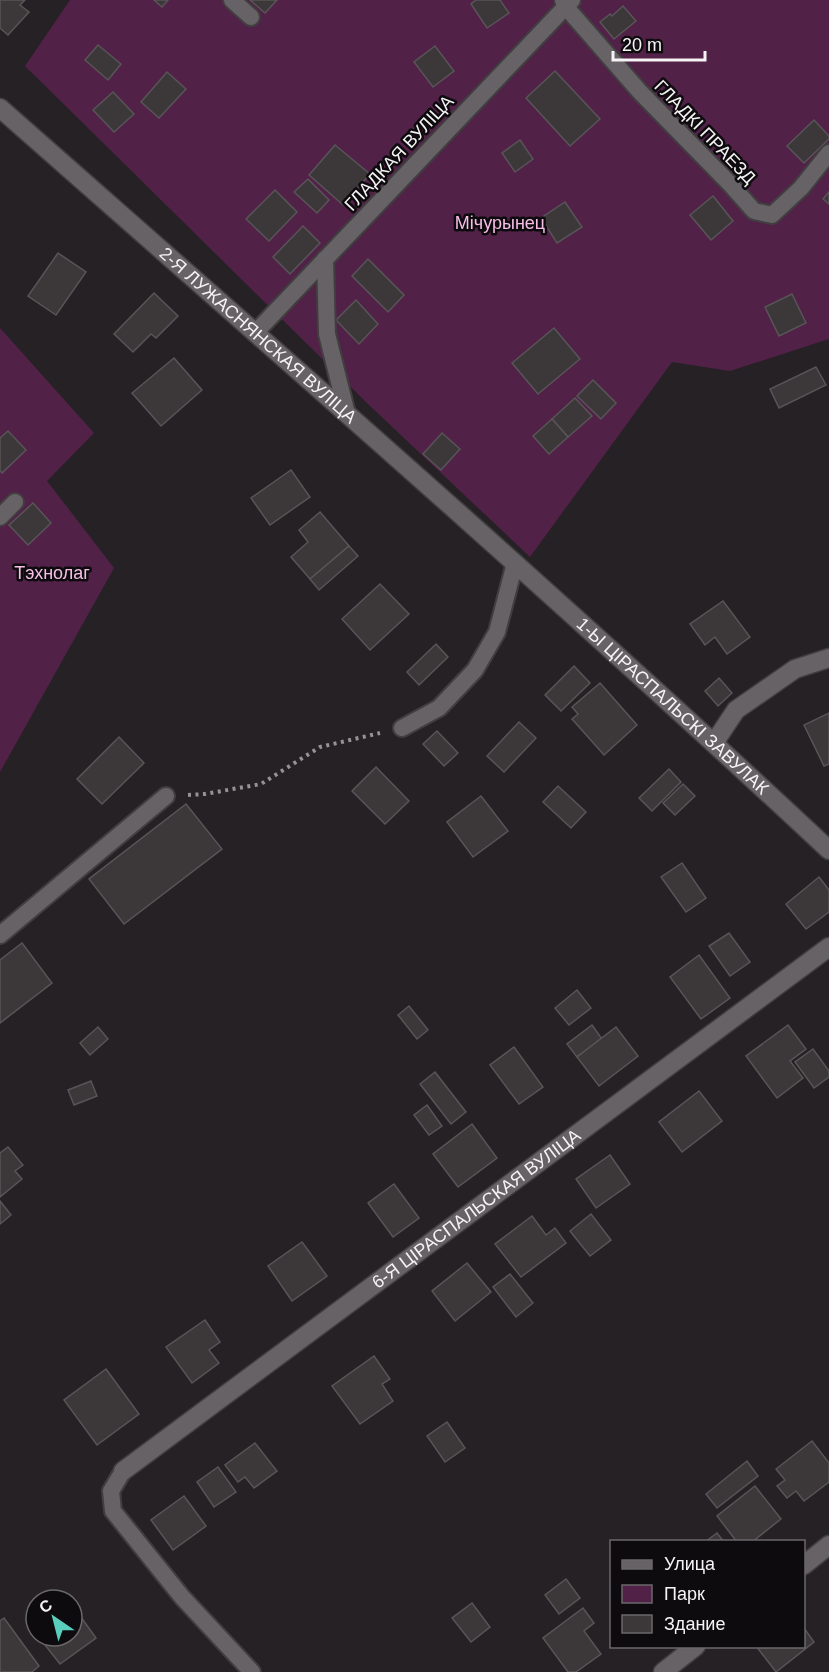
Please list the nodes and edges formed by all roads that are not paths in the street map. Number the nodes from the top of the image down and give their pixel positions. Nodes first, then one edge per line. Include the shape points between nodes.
1 (232, 0) edge
2 (567, 2) edge
3 (251, 17) dead end
4 (0, 108) edge
5 (829, 153) edge
6 (326, 259) junction
7 (255, 333) junction
8 (347, 414) junction
9 (15, 502) dead end
10 (0, 517) edge
11 (515, 563) junction
12 (829, 657) edge
13 (402, 728) road end
14 (714, 743) junction
15 (166, 796) road end
16 (829, 850) edge
17 (0, 935) edge
18 (829, 947) edge
19 (123, 1471) joint
20 (829, 1545) edge
21 (805, 1564) edge
22 (695, 1648) edge
23 (252, 1672) edge
24 (663, 1672) edge

1 - 3 lane
2 - 5 lane, ГЛАДКІ ПРАЕЗД via 640,92 754,211 772,215 801,188
2 - 6 lane, ГЛАДКАЯ ВУЛІЦА
4 - 7 street, 2-Я ЛУЖАСНЯНСКАЯ ВУЛІЦА
6 - 7 lane, ГЛАДКАЯ ВУЛІЦА
6 - 8 lane via 327,334
7 - 8 street, 2-Я ЛУЖАСНЯНСКАЯ ВУЛІЦА
8 - 11 street, 2-Я ЛУЖАСНЯНСКАЯ ВУЛІЦА
9 - 10 lane
11 - 13 lane via 497,632 475,670 439,708
11 - 14 street, 1-Ы ЦІРАСПАЛЬСКІ ЗАВУЛАК
12 - 14 street via 795,669 736,710
14 - 16 street, 1-Ы ЦІРАСПАЛЬСКІ ЗАВУЛАК
15 - 17 lane
18 - 19 street, 6-Я ЦІРАСПАЛЬСКАЯ ВУЛІЦА
19 - 23 lane via 111,1491 114,1511 182,1597
20 - 21 street
22 - 24 street

